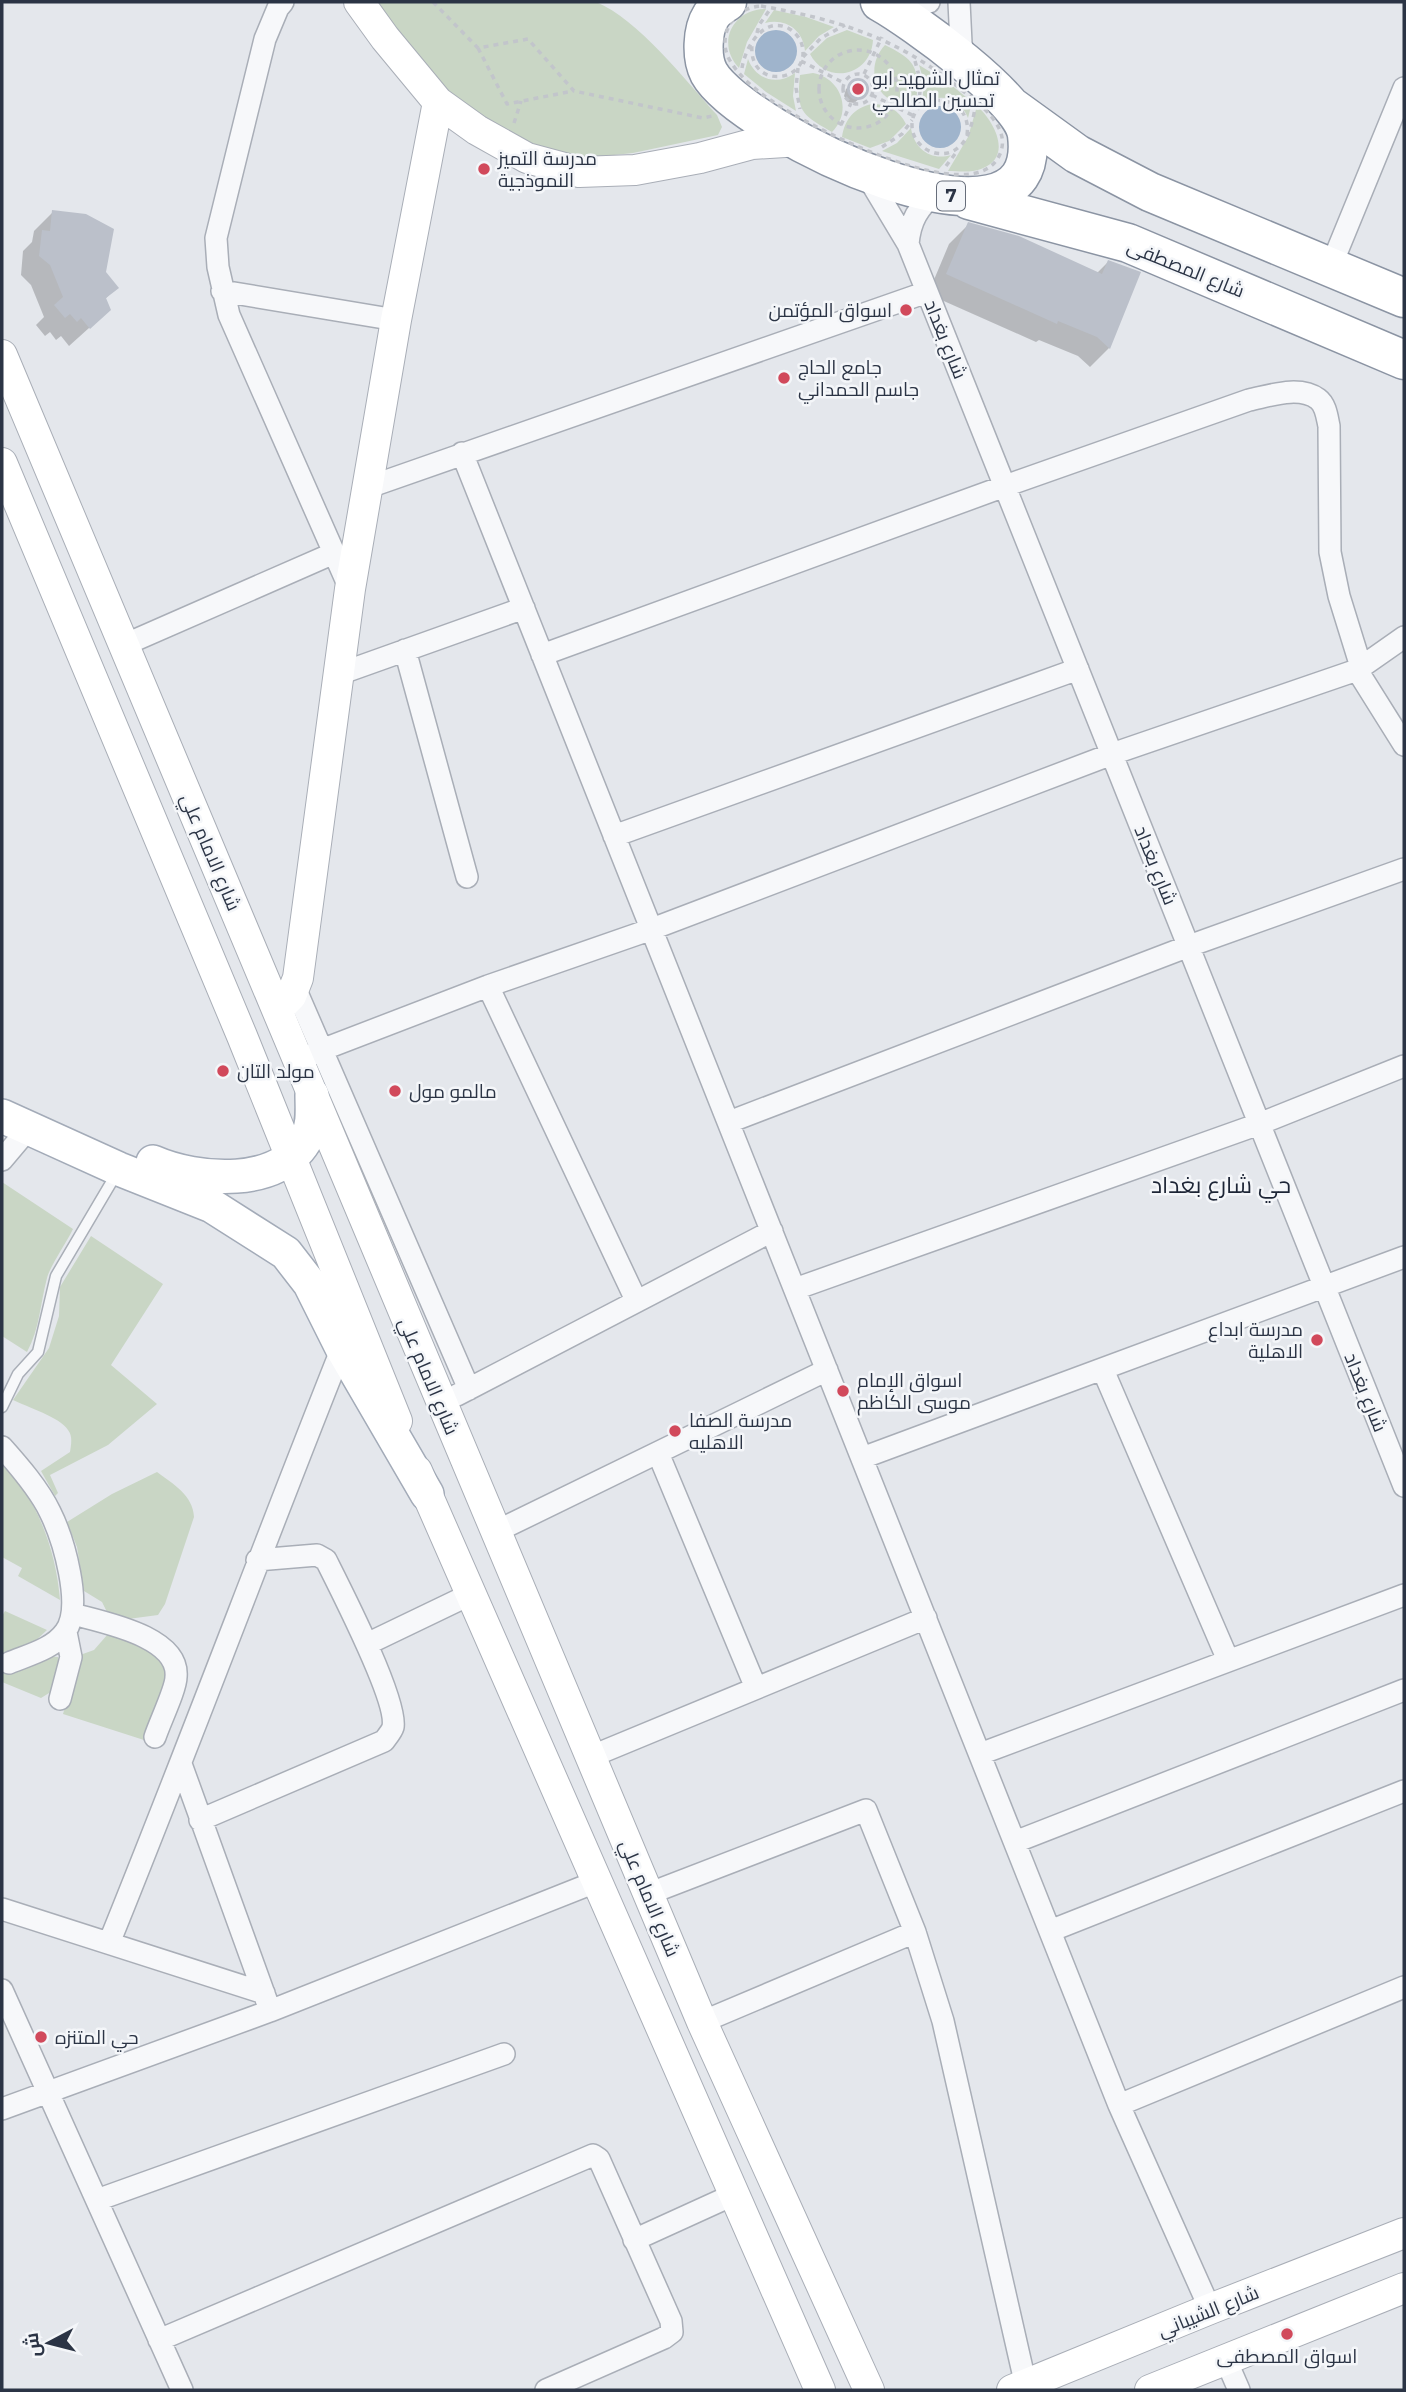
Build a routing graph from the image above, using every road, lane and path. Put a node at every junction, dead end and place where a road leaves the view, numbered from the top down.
1 (283, 2) edge
2 (359, 2) edge
3 (433, 2) edge
4 (727, 2) edge
5 (960, 2) edge
6 (901, 4) edge
7 (771, 8) junction
8 (756, 36) junction
9 (752, 45) junction
10 (478, 47) junction
11 (874, 53) junction
12 (913, 57) dead end
13 (801, 62) junction
14 (965, 64) junction
15 (822, 72) junction
16 (863, 75) junction
17 (844, 83) junction
18 (1404, 88) edge
19 (574, 90) junction
20 (872, 95) junction
21 (438, 102) junction
22 (521, 102) junction
23 (851, 103) junction
24 (893, 106) junction
25 (1012, 107) junction
26 (917, 110) junction
27 (718, 115) dead end
28 (914, 118) junction
29 (841, 124) junction
30 (802, 131) junction
31 (511, 134) dead end
32 (967, 135) junction
33 (961, 145) junction
34 (867, 161) junction
35 (948, 195) junction
36 (908, 244) junction
37 (1331, 266) junction
38 (222, 291) junction
39 (927, 292) junction
40 (1404, 298) edge
41 (396, 320) junction
42 (2, 355) edge
43 (1404, 360) edge
44 (462, 453) junction
45 (2, 463) edge
46 (1005, 486) junction
47 (366, 488) junction
48 (334, 553) junction
49 (350, 589) junction
50 (524, 608) junction
51 (1404, 637) edge
52 (124, 645) junction
53 (405, 650) junction
54 (542, 655) junction
55 (1078, 669) junction
56 (1359, 669) junction
57 (339, 674) junction
58 (1404, 746) edge
59 (1112, 754) junction
60 (614, 836) junction
61 (1404, 869) edge
62 (467, 877) dead end
63 (652, 929) junction
64 (1189, 946) junction
65 (488, 986) junction
66 (286, 998) junction
67 (310, 1055) junction
68 (1404, 1066) edge
69 (312, 1095) junction
70 (16, 1122) edge
71 (729, 1122) junction
72 (1259, 1124) junction
73 (290, 1157) junction
74 (2, 1160) edge
75 (119, 1169) junction
76 (772, 1231) junction
77 (378, 1254) junction
78 (1404, 1257) edge
79 (335, 1268) junction
80 (1325, 1288) junction
81 (795, 1289) junction
82 (636, 1300) junction
83 (342, 1348) junction
84 (827, 1370) junction
85 (1103, 1370) junction
86 (469, 1389) junction
87 (441, 1403) junction
88 (2, 1407) edge
89 (2, 1447) edge
90 (658, 1452) junction
91 (862, 1458) junction
92 (1404, 1486) edge
93 (427, 1494) junction
94 (495, 1532) junction
95 (257, 1560) junction
96 (471, 1594) junction
97 (1404, 1595) edge
98 (926, 1618) junction
99 (69, 1623) junction
100 (367, 1644) junction
101 (1228, 1660) junction
102 (9, 1663) dead end
103 (756, 1688) junction
104 (1404, 1690) edge
105 (60, 1699) dead end
106 (155, 1737) dead end
107 (980, 1754) junction
108 (590, 1757) junction
109 (181, 1764) junction
110 (1404, 1791) edge
111 (200, 1820) junction
112 (1015, 1842) junction
113 (598, 1881) junction
114 (648, 1894) junction
115 (2, 1909) edge
116 (1050, 1931) junction
117 (915, 1932) junction
118 (109, 1943) junction
119 (1404, 1987) edge
120 (2, 1990) edge
121 (267, 2002) junction
122 (702, 2022) junction
123 (504, 2054) dead end
124 (48, 2094) junction
125 (1119, 2105) junction
126 (2, 2109) edge
127 (735, 2194) junction
128 (97, 2200) junction
129 (1404, 2233) edge
130 (634, 2240) junction
131 (1404, 2288) edge
132 (1210, 2309) junction
133 (159, 2340) junction
134 (1226, 2360) junction
135 (1019, 2388) edge
136 (182, 2390) edge
137 (546, 2390) edge
138 (820, 2390) edge
139 (869, 2390) edge
140 (1150, 2390) edge
141 (1239, 2390) edge

1 - 38 street
2 - 21 main road
3 - 10 path
4 - 30 highway, 7
5 - 14 street
6 - 14 highway, 7
7 - 8 path
7 - 9 path
7 - 13 path
8 - 9 path
8 - 13 path
9 - 13 path
10 - 19 path
10 - 22 path
11 - 15 path
11 - 16 path
11 - 24 path
12 - 26 path
13 - 15 path
13 - 30 path
14 - 25 highway, 7
15 - 17 path
15 - 29 path
16 - 17 path
16 - 20 path
17 - 23 path
18 - 37 street
19 - 22 path
19 - 27 path
20 - 23 path
20 - 24 path
21 - 30 main road
21 - 41 main road
22 - 31 path
23 - 29 path
24 - 28 path
24 - 29 path
25 - 35 highway, 7
25 - 37 highway, 7
26 - 28 path
26 - 32 path
28 - 33 path
28 - 34 path
30 - 34 highway, 7
32 - 33 path
32 - 33 path
34 - 35 highway, 7
34 - 36 street, شارع بغداد
35 - 36 street
35 - 43 highway, شارع المصطفى / 7
36 - 39 street, شارع بغداد
37 - 40 highway, 7
38 - 41 street
38 - 48 street
39 - 44 street
39 - 46 street, شارع بغداد
41 - 47 main road
42 - 52 main road, شارع الامام علي
44 - 47 street
44 - 50 street
45 - 73 main road, شارع الامام علي
46 - 54 street
46 - 55 street, شارع بغداد
46 - 56 street
47 - 49 main road
48 - 49 street
48 - 52 street
49 - 57 main road
50 - 53 street
50 - 54 street
51 - 56 street
52 - 66 main road, شارع الامام علي
53 - 57 street
53 - 62 street
54 - 60 street
55 - 59 street, شارع بغداد
55 - 60 street
56 - 58 street
56 - 59 street
57 - 66 main road
59 - 63 street
59 - 64 street, شارع بغداد
60 - 63 street
61 - 64 street
63 - 65 street
63 - 71 street
64 - 71 street
64 - 72 street, شارع بغداد
65 - 67 street
65 - 82 street
66 - 67 main road, شارع الامام علي
67 - 69 main road, شارع الامام علي
67 - 86 street
68 - 72 street
69 - 73 main road
69 - 77 main road, شارع الامام علي
70 - 73 main road
70 - 74 street
70 - 75 main road, شارع الامام علي
71 - 76 street
72 - 80 street, شارع بغداد
72 - 81 street
73 - 79 main road, شارع الامام علي
75 - 83 main road, شارع الامام علي
75 - 88 lane
76 - 81 street
76 - 82 street
77 - 79 main road
77 - 87 main road, شارع الامام علي
78 - 80 street
79 - 93 main road, شارع الامام علي
80 - 85 street
80 - 92 street, شارع بغداد
81 - 84 street
82 - 86 street
83 - 93 main road, شارع الامام علي
83 - 95 street
84 - 90 street
84 - 91 street
85 - 91 street
85 - 101 street
86 - 87 street
87 - 94 main road, شارع الامام علي
89 - 99 street
90 - 94 street
90 - 103 street
91 - 98 street
93 - 96 main road, شارع الامام علي
94 - 108 main road, شارع الامام علي
95 - 100 street
95 - 109 street
96 - 100 street
96 - 113 main road, شارع الامام علي
97 - 101 street
98 - 103 street
98 - 107 street
99 - 102 street
99 - 105 street
99 - 106 street
100 - 111 street
101 - 107 street
103 - 108 street
104 - 112 street
107 - 112 street
108 - 114 main road, شارع الامام علي
109 - 111 street
109 - 118 street
110 - 116 street
111 - 121 street
112 - 116 street
113 - 121 street
113 - 127 main road, شارع الامام علي
114 - 117 street
114 - 122 main road, شارع الامام علي
115 - 118 street
116 - 125 street
117 - 122 street
117 - 135 street
118 - 121 street
119 - 125 street
120 - 124 street
121 - 124 street
122 - 139 main road, شارع الامام علي
123 - 128 street
124 - 126 street
124 - 128 street
125 - 132 street
127 - 130 street
127 - 138 main road, شارع الامام علي
128 - 133 street
129 - 132 main road, شارع الشيباني
130 - 133 street
130 - 137 street
131 - 134 main road
132 - 135 main road, شارع الشيباني
133 - 136 street
134 - 140 main road
134 - 141 street

